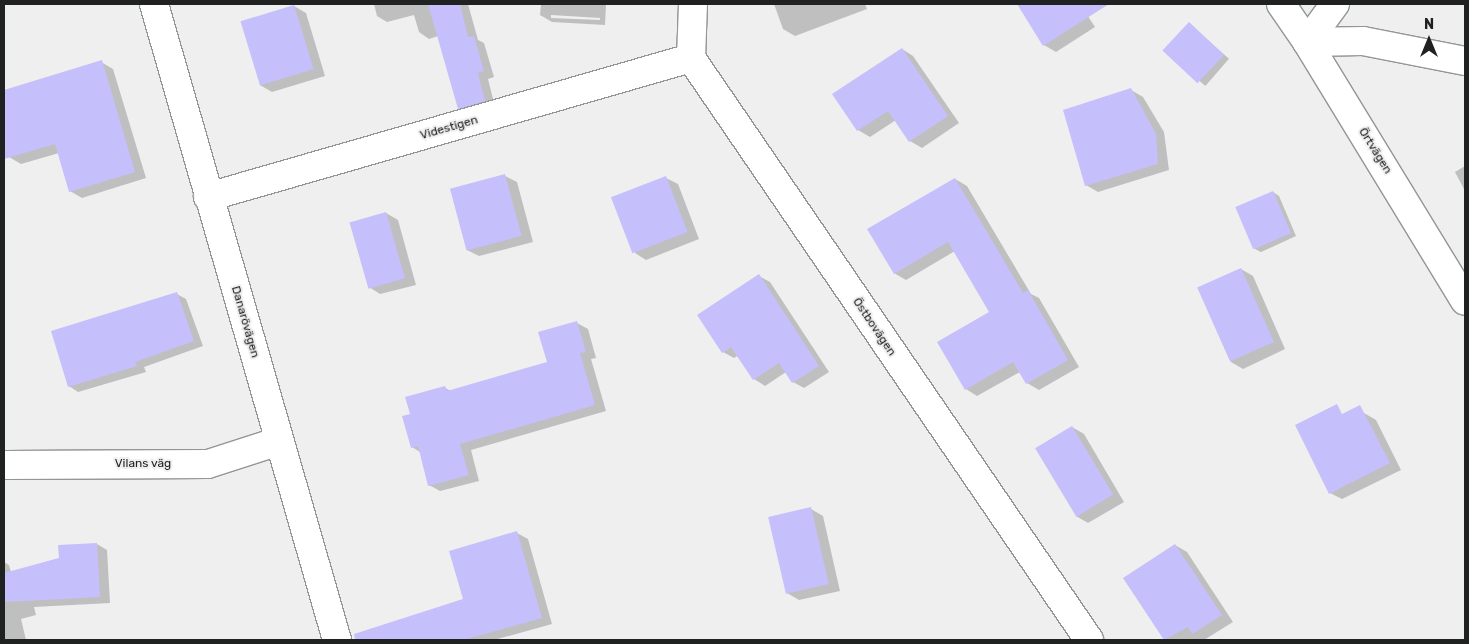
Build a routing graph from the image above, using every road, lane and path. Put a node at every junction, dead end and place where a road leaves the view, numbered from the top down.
1 (154, 4) edge
2 (693, 4) edge
3 (1281, 4) edge
4 (1335, 4) edge
5 (1307, 42) junction
6 (691, 58) junction
7 (1465, 61) edge
8 (208, 197) junction
9 (1465, 301) edge
10 (280, 440) junction
11 (4, 465) edge
12 (337, 640) edge
13 (1089, 640) edge

1 - 8 street, Danarövägen
2 - 6 street
3 - 5 street, Örtvägen
4 - 5 street
5 - 7 street
5 - 9 street, Örtvägen
6 - 8 street, Videstigen
6 - 13 street, Östbovägen
8 - 10 street, Danarövägen
10 - 11 street, Vilans väg
10 - 12 street, Danarövägen

